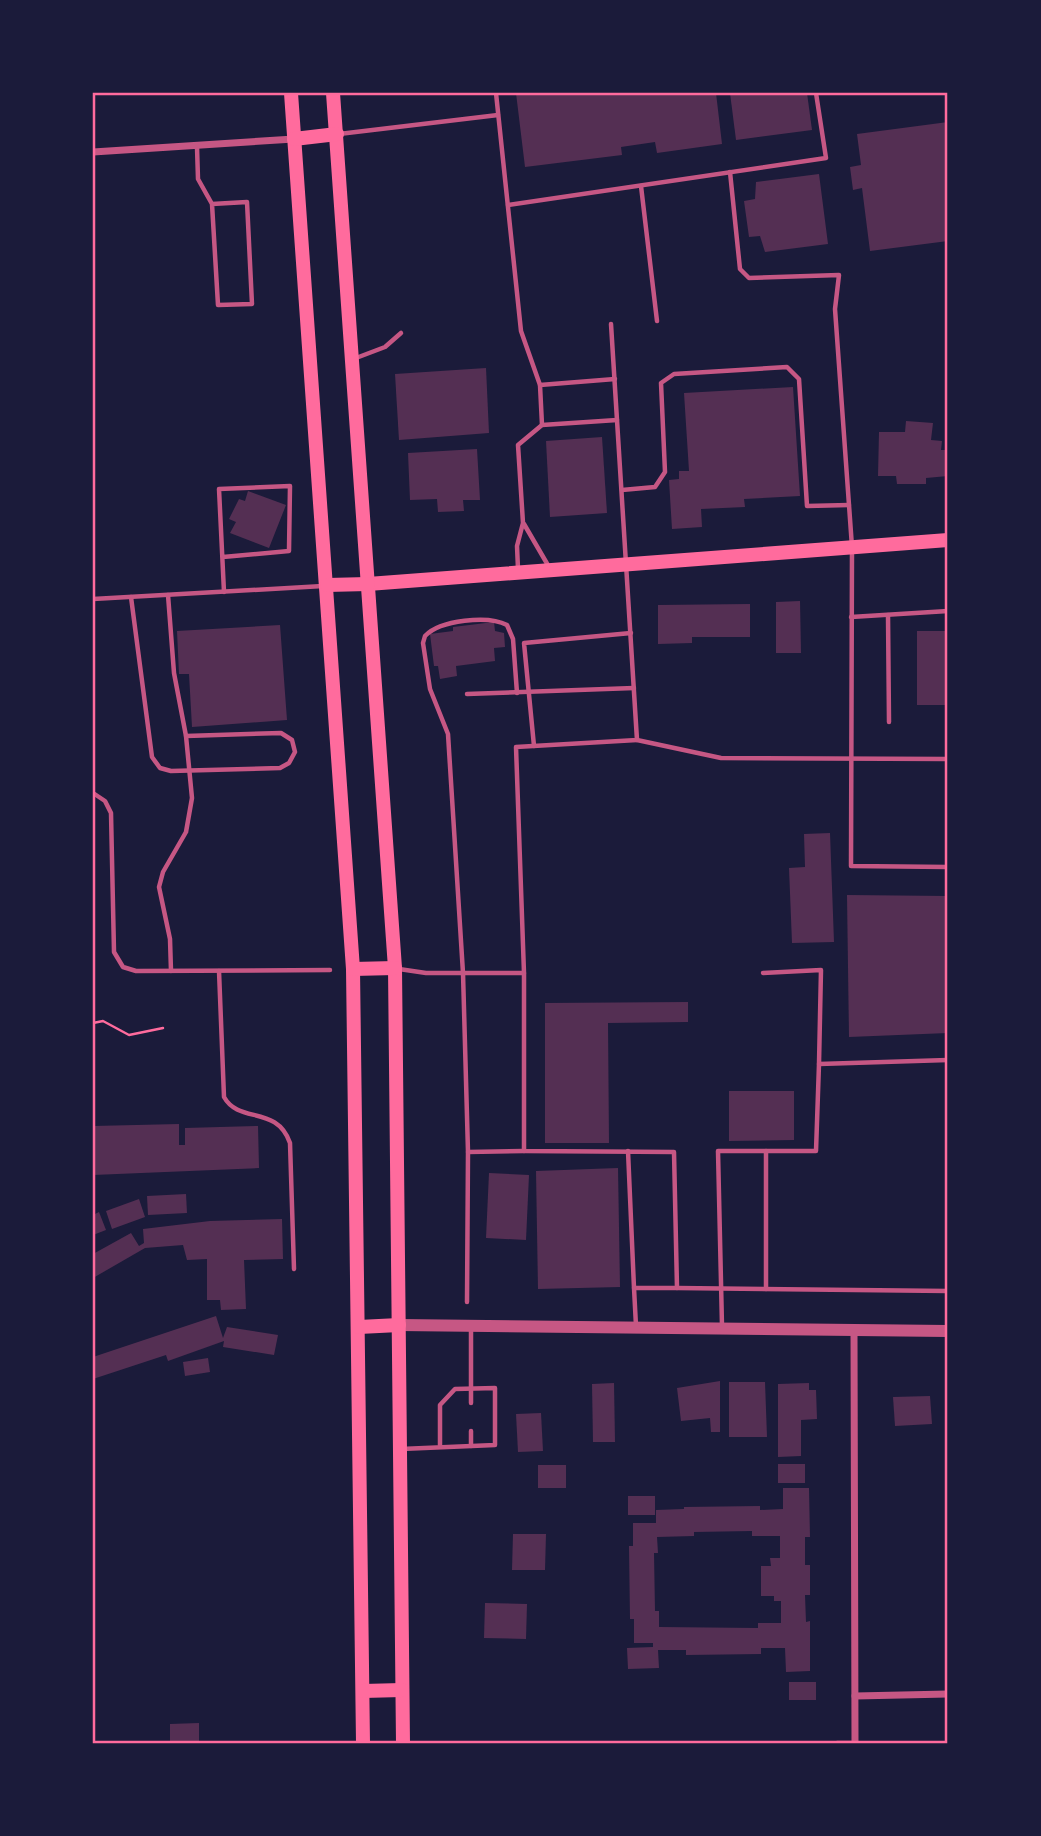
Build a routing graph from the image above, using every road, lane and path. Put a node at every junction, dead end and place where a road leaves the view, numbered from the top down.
1 (291, 93) edge
2 (333, 93) edge
3 (496, 93) edge
4 (816, 93) edge
5 (498, 115) junction
6 (337, 134) junction
7 (294, 139) junction
8 (197, 147) junction
9 (93, 152) edge
10 (730, 172) junction
11 (642, 186) junction
12 (212, 204) junction
13 (508, 205) junction
14 (657, 321) dead end
15 (611, 324) dead end
16 (401, 333) dead end
17 (352, 359) junction
18 (615, 379) junction
19 (540, 385) junction
20 (617, 419) junction
21 (541, 425) junction
22 (622, 490) junction
23 (849, 505) junction
24 (523, 523) junction
25 (948, 540) edge
26 (852, 547) junction
27 (223, 557) junction
28 (628, 565) junction
29 (551, 570) junction
30 (518, 573) junction
31 (368, 584) junction
32 (327, 585) junction
33 (225, 592) junction
34 (168, 595) junction
35 (131, 597) junction
36 (93, 599) edge
37 (948, 611) edge
38 (888, 615) junction
39 (851, 617) junction
40 (631, 633) junction
41 (634, 688) junction
42 (517, 692) junction
43 (529, 692) junction
44 (467, 694) dead end
45 (889, 722) dead end
46 (186, 736) junction
47 (637, 740) junction
48 (534, 746) junction
49 (948, 759) edge
50 (850, 760) junction
51 (189, 770) junction
52 (93, 793) edge
53 (948, 867) edge
54 (93, 938) edge
55 (93, 964) edge
56 (395, 968) junction
57 (353, 969) junction
58 (330, 970) dead end
59 (169, 971) junction
60 (219, 971) junction
61 (524, 972) junction
62 (463, 973) junction
63 (763, 973) dead end
64 (93, 1023) edge
65 (163, 1028) dead end
66 (948, 1060) edge
67 (819, 1064) junction
68 (524, 1151) junction
69 (628, 1151) junction
70 (766, 1151) junction
71 (468, 1152) junction
72 (294, 1269) dead end
73 (634, 1288) junction
74 (677, 1288) junction
75 (721, 1288) junction
76 (766, 1289) junction
77 (948, 1291) edge
78 (467, 1302) dead end
79 (471, 1324) junction
80 (399, 1325) junction
81 (359, 1326) junction
82 (636, 1326) junction
83 (723, 1328) junction
84 (854, 1330) junction
85 (948, 1331) edge
86 (471, 1388) junction
87 (471, 1403) dead end
88 (471, 1431) dead end
89 (440, 1446) junction
90 (471, 1446) junction
91 (400, 1450) junction
92 (363, 1690) junction
93 (402, 1690) junction
94 (948, 1694) edge
95 (855, 1696) junction
96 (363, 1743) edge
97 (403, 1743) edge
98 (837, 1743) edge
99 (855, 1743) edge

1 - 7 main road
2 - 6 main road
3 - 5 lane
4 - 10 lane
5 - 6 lane
5 - 13 lane
6 - 7 main road
6 - 17 main road
7 - 8 street
7 - 32 main road
8 - 9 street
8 - 12 lane
10 - 11 lane
10 - 23 lane
11 - 13 lane
11 - 14 lane
12 - 12 lane
13 - 19 lane
15 - 18 lane
16 - 17 lane
17 - 31 main road
18 - 19 lane
18 - 20 lane
19 - 21 lane
20 - 21 lane
20 - 22 lane
21 - 24 lane
22 - 23 lane
22 - 28 lane
23 - 26 lane
24 - 29 lane
24 - 30 lane
25 - 26 main road
26 - 28 main road
26 - 39 lane
27 - 27 lane
27 - 33 lane
28 - 29 main road
28 - 40 lane
29 - 30 main road
30 - 31 main road
31 - 32 main road
31 - 56 main road
32 - 33 lane
32 - 57 main road
33 - 34 lane
34 - 35 lane
34 - 46 lane
35 - 36 lane
35 - 51 lane
37 - 38 lane
38 - 39 lane
38 - 45 lane
39 - 50 lane
40 - 41 lane
40 - 43 lane
41 - 43 lane
41 - 47 lane
42 - 43 lane
42 - 44 lane
42 - 62 lane
43 - 48 lane
46 - 51 lane
46 - 51 lane
47 - 48 lane
47 - 50 lane
48 - 61 lane
49 - 50 lane
50 - 53 lane
51 - 59 lane
52 - 59 lane
54 - 55 path
56 - 57 main road
56 - 62 lane
56 - 80 main road
57 - 81 main road
58 - 60 lane
59 - 60 lane
60 - 72 lane
61 - 62 lane
61 - 68 lane
62 - 71 lane
63 - 67 lane
64 - 65 path
66 - 67 lane
67 - 70 lane
68 - 69 lane
68 - 71 lane
69 - 73 lane
69 - 74 lane
70 - 75 lane
70 - 76 lane
71 - 78 lane
73 - 74 lane
73 - 82 lane
74 - 75 lane
75 - 76 lane
75 - 83 lane
76 - 77 lane
79 - 80 street
79 - 82 street
79 - 86 lane
80 - 81 main road
80 - 91 main road
81 - 92 main road
82 - 83 street
83 - 84 street
84 - 85 street
84 - 95 street
86 - 87 lane
86 - 89 lane
86 - 90 lane
88 - 90 lane
89 - 90 lane
89 - 91 lane
91 - 93 main road
92 - 93 main road
92 - 96 main road
93 - 97 main road
94 - 95 street
95 - 99 street
98 - 99 lane

